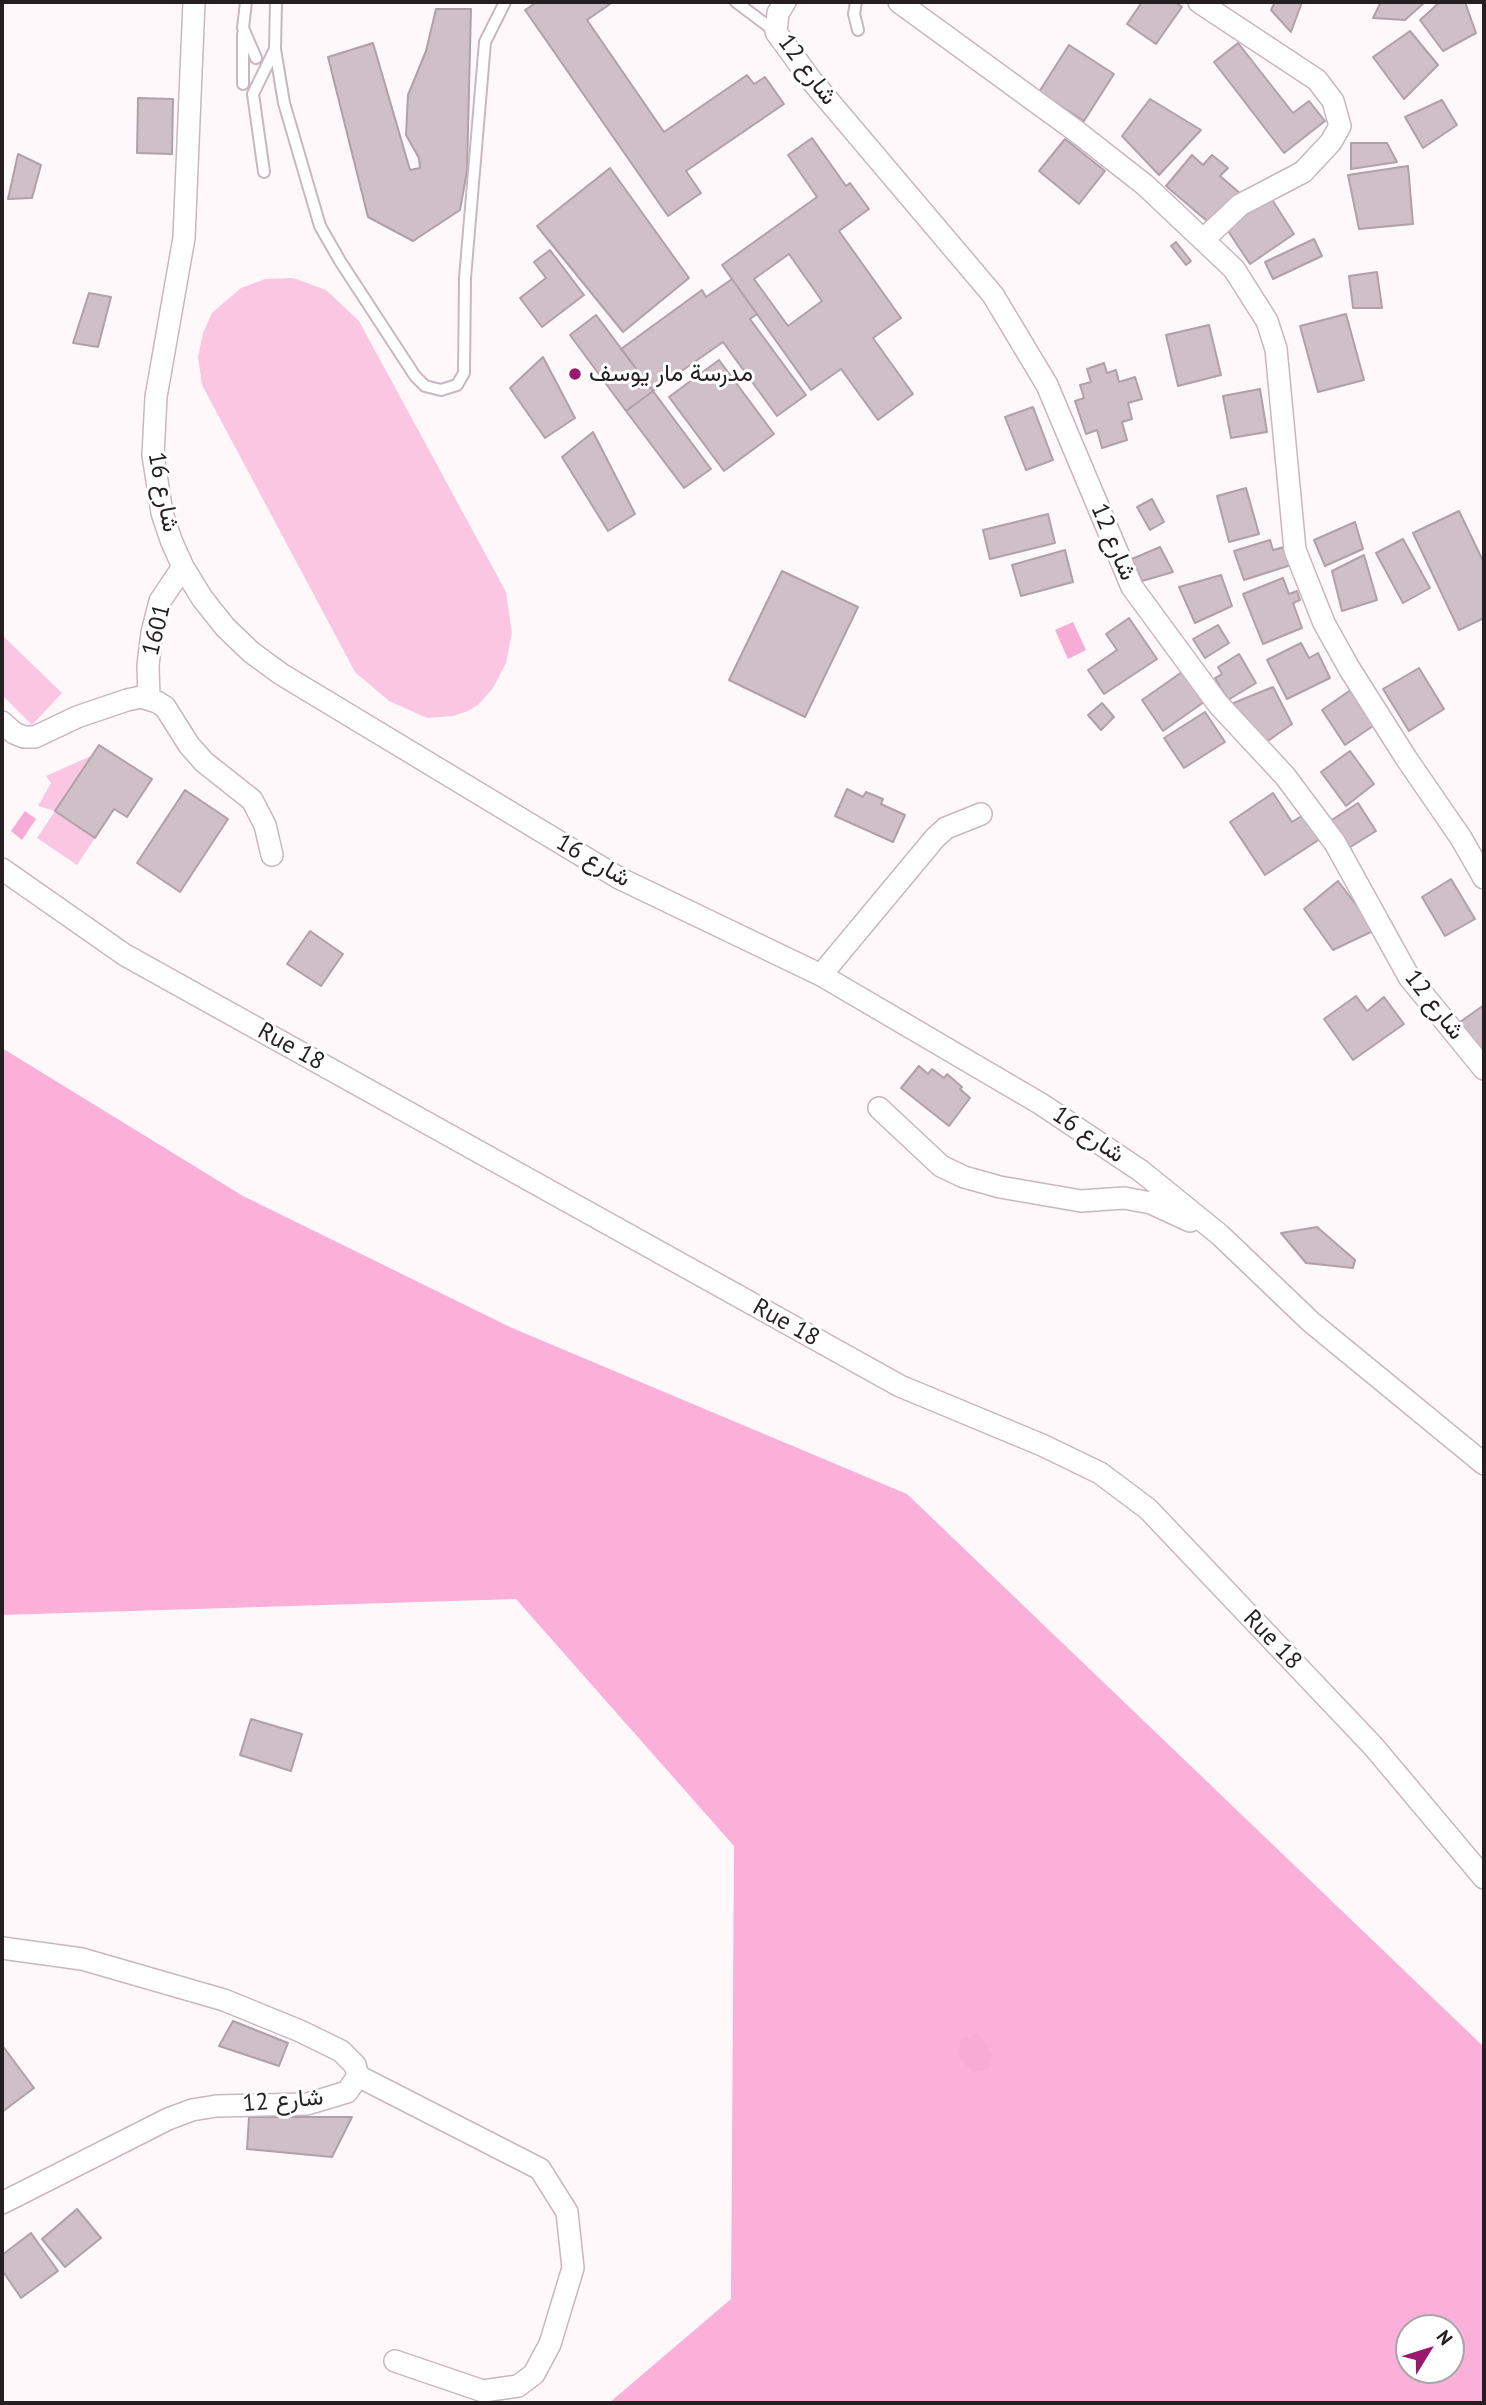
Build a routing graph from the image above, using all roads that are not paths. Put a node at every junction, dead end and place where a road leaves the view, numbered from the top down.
1 (194, 2) edge
2 (246, 2) edge
3 (276, 2) edge
4 (505, 2) edge
5 (736, 2) edge
6 (785, 2) edge
7 (856, 2) edge
8 (899, 2) edge
9 (1199, 2) edge
10 (243, 28) junction
11 (858, 30) dead end
12 (776, 32) junction
13 (275, 49) junction
14 (256, 58) dead end
15 (243, 84) dead end
16 (264, 172) dead end
17 (1203, 240) junction
18 (183, 567) junction
19 (149, 698) junction
20 (2, 722) edge
21 (981, 814) dead end
22 (272, 855) dead end
23 (2, 869) edge
24 (1484, 878) edge
25 (821, 975) junction
26 (1484, 1069) edge
27 (879, 1108) dead end
28 (1220, 1235) junction
29 (1484, 1464) edge
30 (1484, 1878) edge
31 (2, 1948) edge
32 (358, 2076) junction
33 (5, 2194) edge
34 (395, 2361) dead end

1 - 18 street, شارع 16
2 - 10 lane
3 - 13 lane
4 - 13 lane
5 - 12 lane
6 - 12 street, شارع 12
7 - 11 lane
8 - 17 street
9 - 17 street
10 - 14 lane
10 - 15 lane
12 - 26 street, شارع 12
13 - 16 lane
17 - 24 street
18 - 19 street, 1601
18 - 25 street, شارع 16
19 - 20 street
19 - 22 street
21 - 25 street
23 - 30 street, Rue 18
25 - 28 street, شارع 16
27 - 28 street
28 - 29 street, شارع 16
31 - 32 street
32 - 33 street, شارع 12
32 - 34 street

